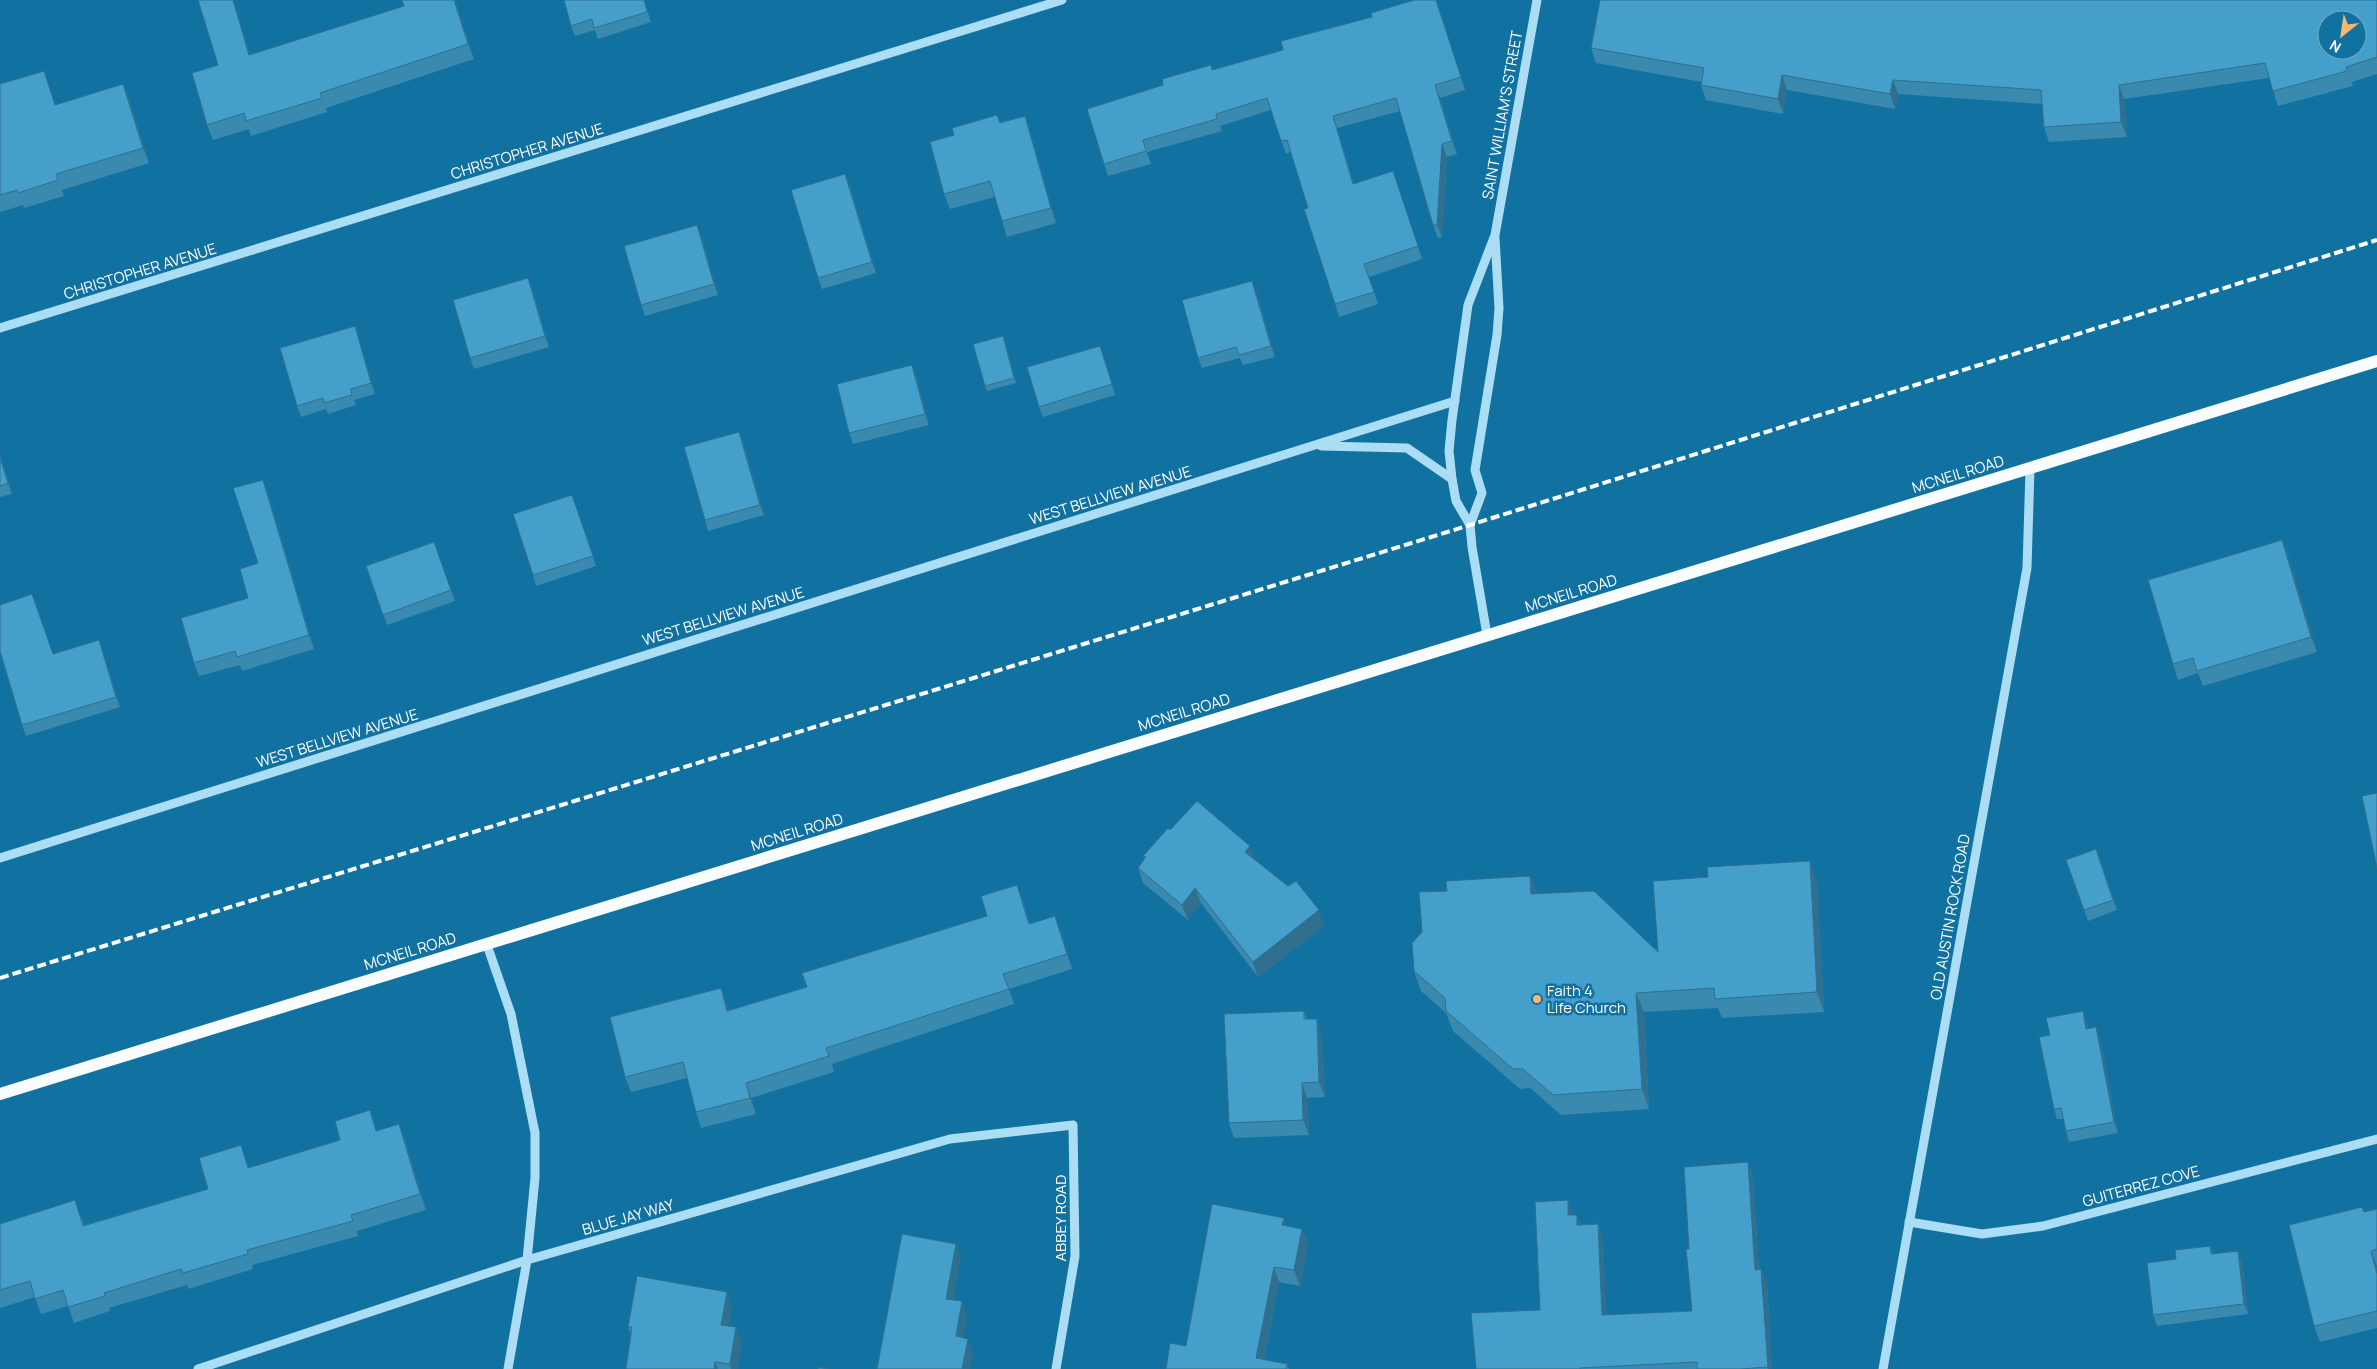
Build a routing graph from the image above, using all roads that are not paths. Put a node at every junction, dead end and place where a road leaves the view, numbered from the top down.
1 (1062, 0) edge
2 (1536, 0) edge
3 (1495, 236) junction
4 (0, 328) edge
5 (2377, 361) edge
6 (1455, 401) junction
7 (1313, 445) junction
8 (2030, 469) junction
9 (1452, 479) junction
10 (1470, 525) junction
11 (1487, 635) junction
12 (0, 858) edge
13 (487, 944) junction
14 (0, 1094) edge
15 (1073, 1125) joint
16 (2377, 1139) edge
17 (1909, 1222) junction
18 (527, 1260) junction
19 (198, 1369) edge
20 (508, 1369) edge
21 (1056, 1369) edge
22 (1883, 1369) edge

1 - 4 street, CHRISTOPHER AVENUE
2 - 3 street, SAINT WILLIAM'S STREET
3 - 6 street, SAINT WILLIAM'S STREET
3 - 10 street, SAINT WILLIAM'S STREET
5 - 8 main road, MCNEIL ROAD
6 - 7 street, WEST BELLVIEW AVENUE
6 - 9 street, SAINT WILLIAM'S STREET
7 - 9 street
7 - 12 street, WEST BELLVIEW AVENUE
8 - 11 main road, MCNEIL ROAD
8 - 17 street, OLD AUSTIN ROCK ROAD
9 - 10 street, SAINT WILLIAM'S STREET
10 - 11 street, SAINT WILLIAM'S STREET
11 - 13 main road, MCNEIL ROAD
13 - 14 main road, MCNEIL ROAD
13 - 18 street
15 - 18 street, BLUE JAY WAY
15 - 21 street, ABBEY ROAD
16 - 17 street, GUITERREZ COVE
17 - 22 street, OLD AUSTIN ROCK ROAD
18 - 19 street, BLUE JAY WAY
18 - 20 street

